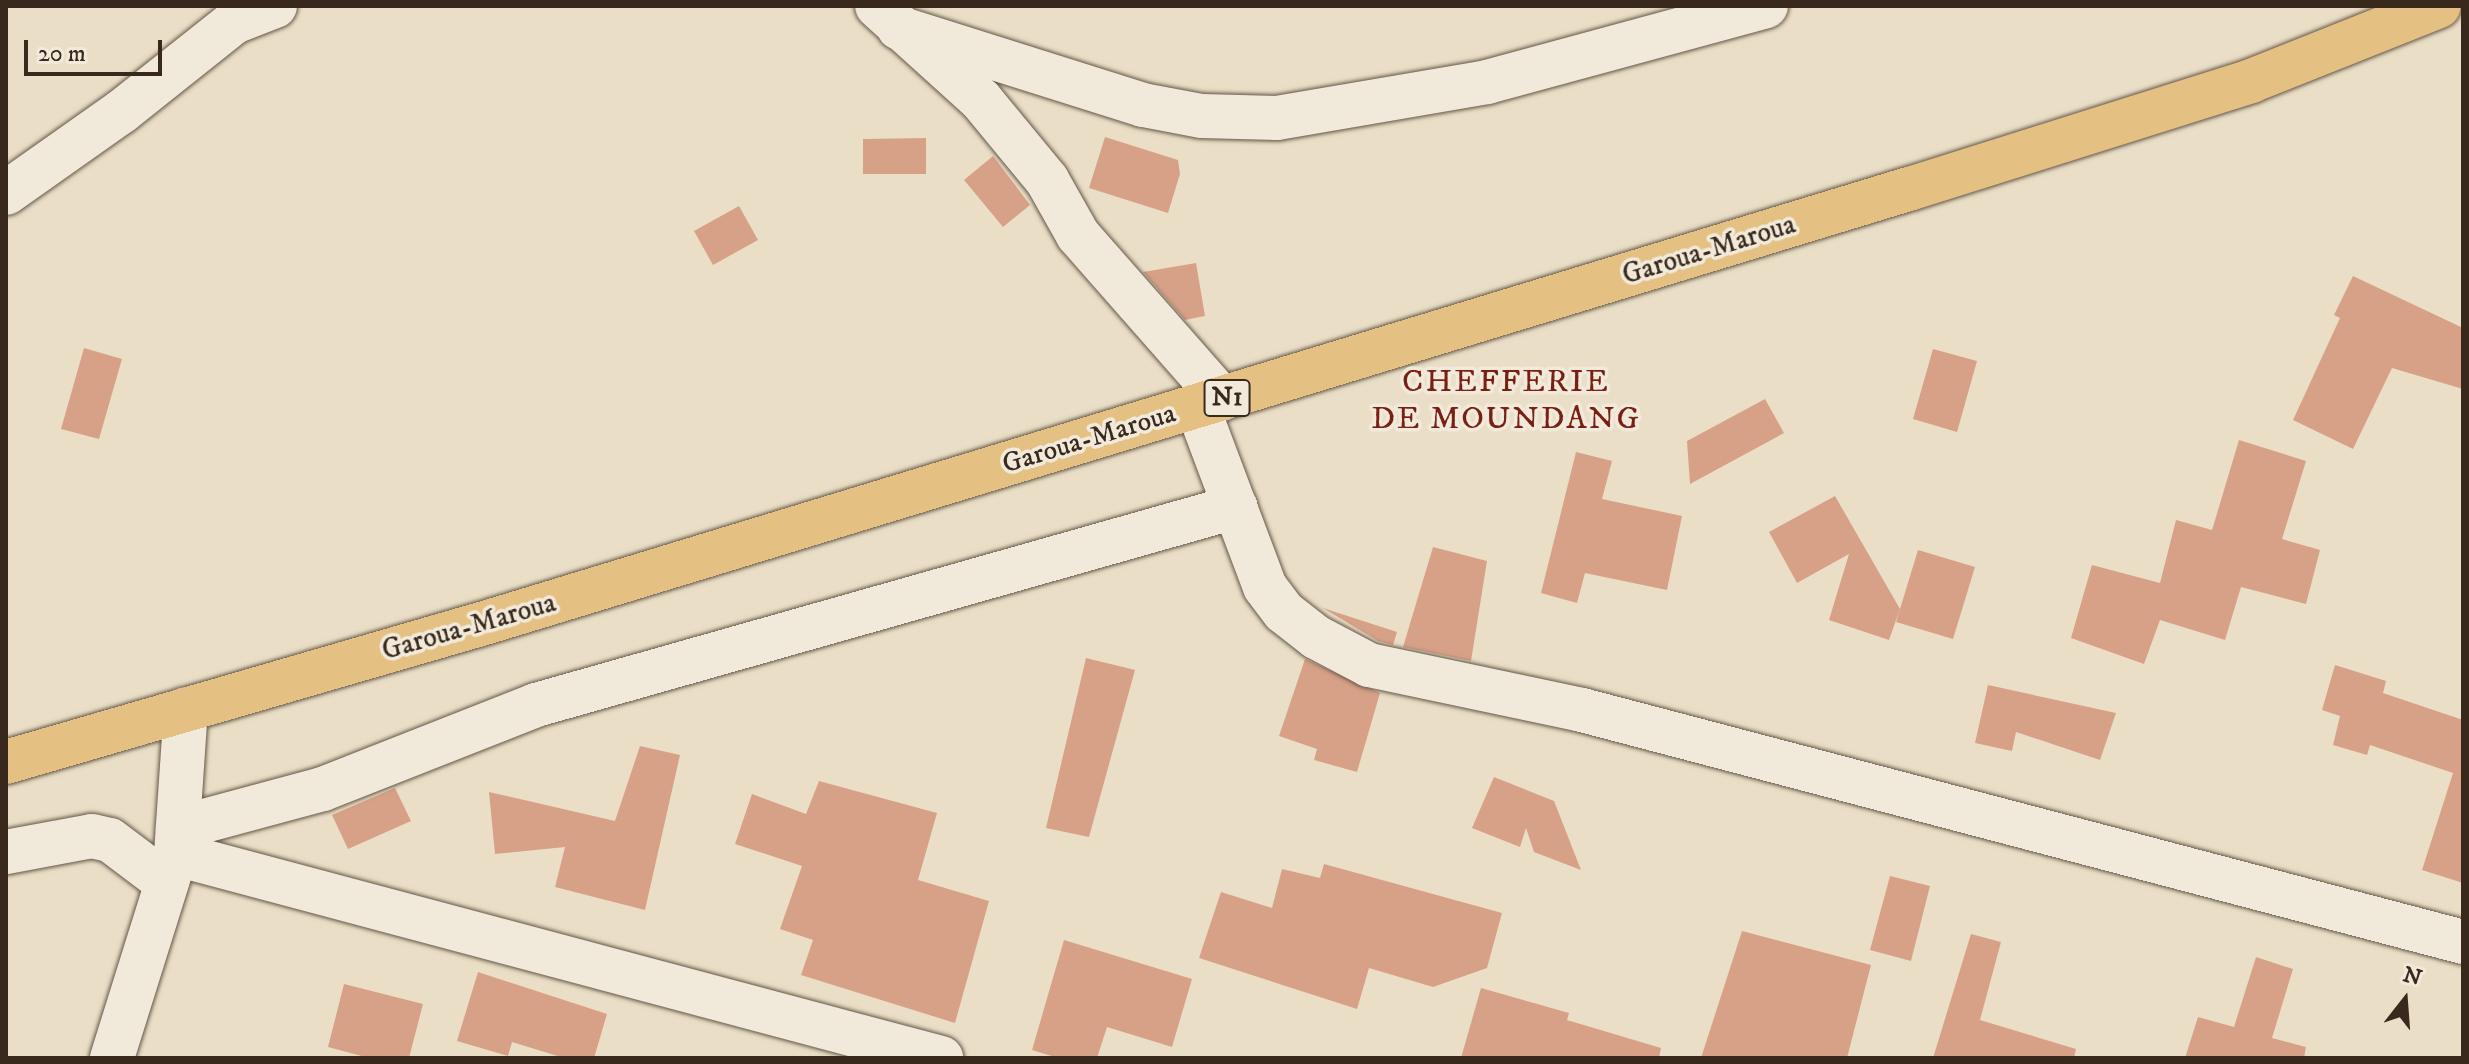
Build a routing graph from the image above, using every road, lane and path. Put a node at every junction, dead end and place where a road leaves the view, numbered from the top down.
1 (275, 6) edge
2 (1766, 6) edge
3 (2439, 6) edge
4 (888, 17) edge
5 (6, 193) edge
6 (1209, 403) junction
7 (1235, 507) junction
8 (186, 709) junction
9 (6, 762) edge
10 (6, 852) edge
11 (174, 855) junction
12 (2463, 942) edge
13 (112, 1058) edge
14 (941, 1058) edge

1 - 5 street
2 - 4 street
3 - 6 highway, Garoua-Maroua / N1
4 - 6 street
6 - 7 street
6 - 8 highway, Garoua-Maroua / N1
7 - 11 street
7 - 12 street
8 - 9 highway, Garoua-Maroua / N1
8 - 11 street
10 - 11 street
11 - 13 street
11 - 14 street

